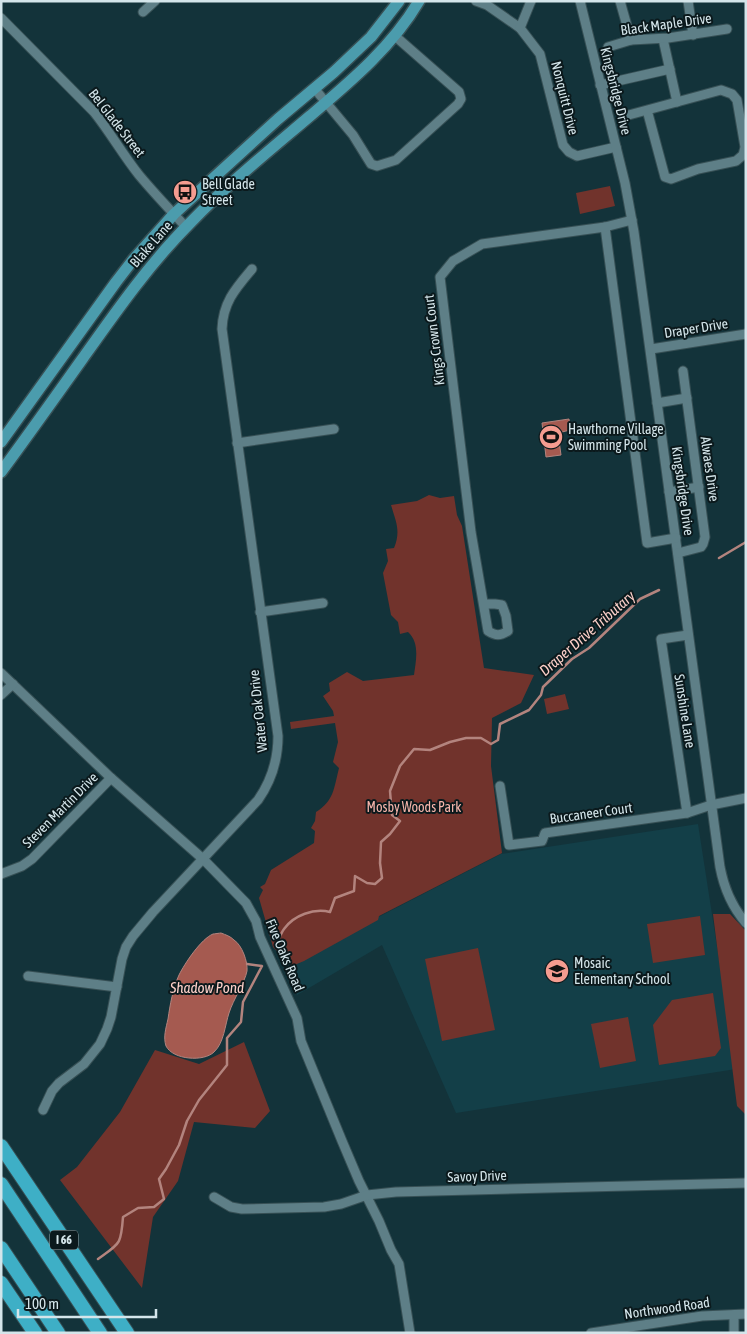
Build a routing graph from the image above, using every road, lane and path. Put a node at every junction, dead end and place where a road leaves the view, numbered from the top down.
1 (155, 1) edge
2 (399, 1) edge
3 (419, 1) edge
4 (476, 1) edge
5 (531, 1) edge
6 (580, 1) edge
7 (620, 1) edge
8 (688, 1) edge
9 (143, 12) dead end
10 (1, 18) edge
11 (520, 28) junction
12 (727, 29) dead end
13 (693, 35) junction
14 (395, 36) junction
15 (663, 39) junction
16 (631, 40) junction
17 (608, 47) dead end
18 (670, 69) junction
19 (600, 85) junction
20 (314, 88) junction
21 (326, 102) junction
22 (678, 102) junction
23 (647, 110) junction
24 (625, 116) dead end
25 (616, 147) junction
26 (174, 214) junction
27 (632, 220) junction
28 (186, 226) junction
29 (605, 227) junction
30 (252, 269) dead end
31 (746, 334) edge
32 (651, 349) junction
33 (683, 371) dead end
34 (686, 398) junction
35 (657, 403) junction
36 (334, 429) dead end
37 (1, 442) edge
38 (237, 443) junction
39 (1, 472) edge
40 (699, 487) junction
41 (669, 492) junction
42 (676, 538) junction
43 (678, 553) junction
44 (323, 603) dead end
45 (484, 604) dead end
46 (260, 612) junction
47 (688, 635) junction
48 (1, 673) edge
49 (13, 684) junction
50 (1, 696) edge
51 (111, 778) junction
52 (500, 786) dead end
53 (746, 798) edge
54 (711, 805) junction
55 (687, 813) junction
56 (203, 859) junction
57 (1, 874) edge
58 (746, 924) edge
59 (28, 976) dead end
60 (117, 987) junction
61 (42, 1110) dead end
62 (1, 1146) edge
63 (746, 1183) edge
64 (1, 1184) edge
65 (366, 1195) junction
66 (214, 1197) dead end
67 (1, 1248) edge
68 (1, 1283) edge
69 (734, 1314) junction
70 (746, 1314) edge
71 (35, 1333) edge
72 (58, 1333) edge
73 (100, 1333) edge
74 (127, 1333) edge
75 (410, 1333) edge
76 (591, 1333) edge
77 (734, 1333) edge

1 - 9 street
2 - 20 main road, Blake Lane
3 - 14 main road, Blake Lane
4 - 11 street, Nonquitt Drive
5 - 11 street
6 - 19 street, Kingsbridge Drive
7 - 16 street
8 - 13 street
10 - 26 street, Bel Glade Street
11 - 25 street, Nonquitt Drive
12 - 13 street, Black Maple Drive
13 - 15 street, Black Maple Drive
14 - 21 main road, Blake Lane
14 - 21 street
15 - 16 street, Black Maple Drive
15 - 18 street
16 - 17 street, Black Maple Drive
18 - 19 street
18 - 22 street
19 - 25 street, Kingsbridge Drive
20 - 21 street
20 - 26 main road, Blake Lane
21 - 28 main road, Blake Lane
22 - 23 street
22 - 23 street
23 - 24 street
25 - 27 street, Kingsbridge Drive
26 - 28 street, Bel Glade Street
26 - 37 main road, Blake Lane
27 - 29 street, Kings Crown Court
27 - 32 street, Kingsbridge Drive
28 - 39 main road, Blake Lane
29 - 42 street
29 - 45 street, Kings Crown Court
30 - 38 street, Water Oak Drive
31 - 32 street, Draper Drive
32 - 35 street, Kingsbridge Drive
33 - 34 street, Alwaes Drive
34 - 35 street
34 - 40 street, Alwaes Drive
35 - 41 street, Kingsbridge Drive
36 - 38 street
38 - 46 street, Water Oak Drive
40 - 41 street
40 - 43 street, Alwaes Drive
41 - 42 street, Kingsbridge Drive
42 - 43 street, Kingsbridge Drive
43 - 47 street, Kingsbridge Drive
44 - 46 street
46 - 56 street, Water Oak Drive
47 - 54 street, Kingsbridge Drive
47 - 55 street, Sunshine Lane
48 - 49 street, Five Oaks Road
49 - 50 street
49 - 51 street, Five Oaks Road
51 - 56 street, Five Oaks Road
51 - 57 street, Steven Martin Drive
52 - 55 street, Buccaneer Court
53 - 54 street, Buccaneer Court
54 - 55 street, Buccaneer Court
54 - 58 street, Kingsbridge Drive
56 - 60 street, Water Oak Drive
56 - 65 street, Five Oaks Road
59 - 60 street
60 - 61 street, Water Oak Drive
62 - 74 highway, I 66
63 - 65 street, Savoy Drive
64 - 73 highway
65 - 66 street, Savoy Drive
65 - 75 street, Five Oaks Road
67 - 72 highway
68 - 71 highway
69 - 70 street, Northwood Road
69 - 76 street, Northwood Road
69 - 77 street

